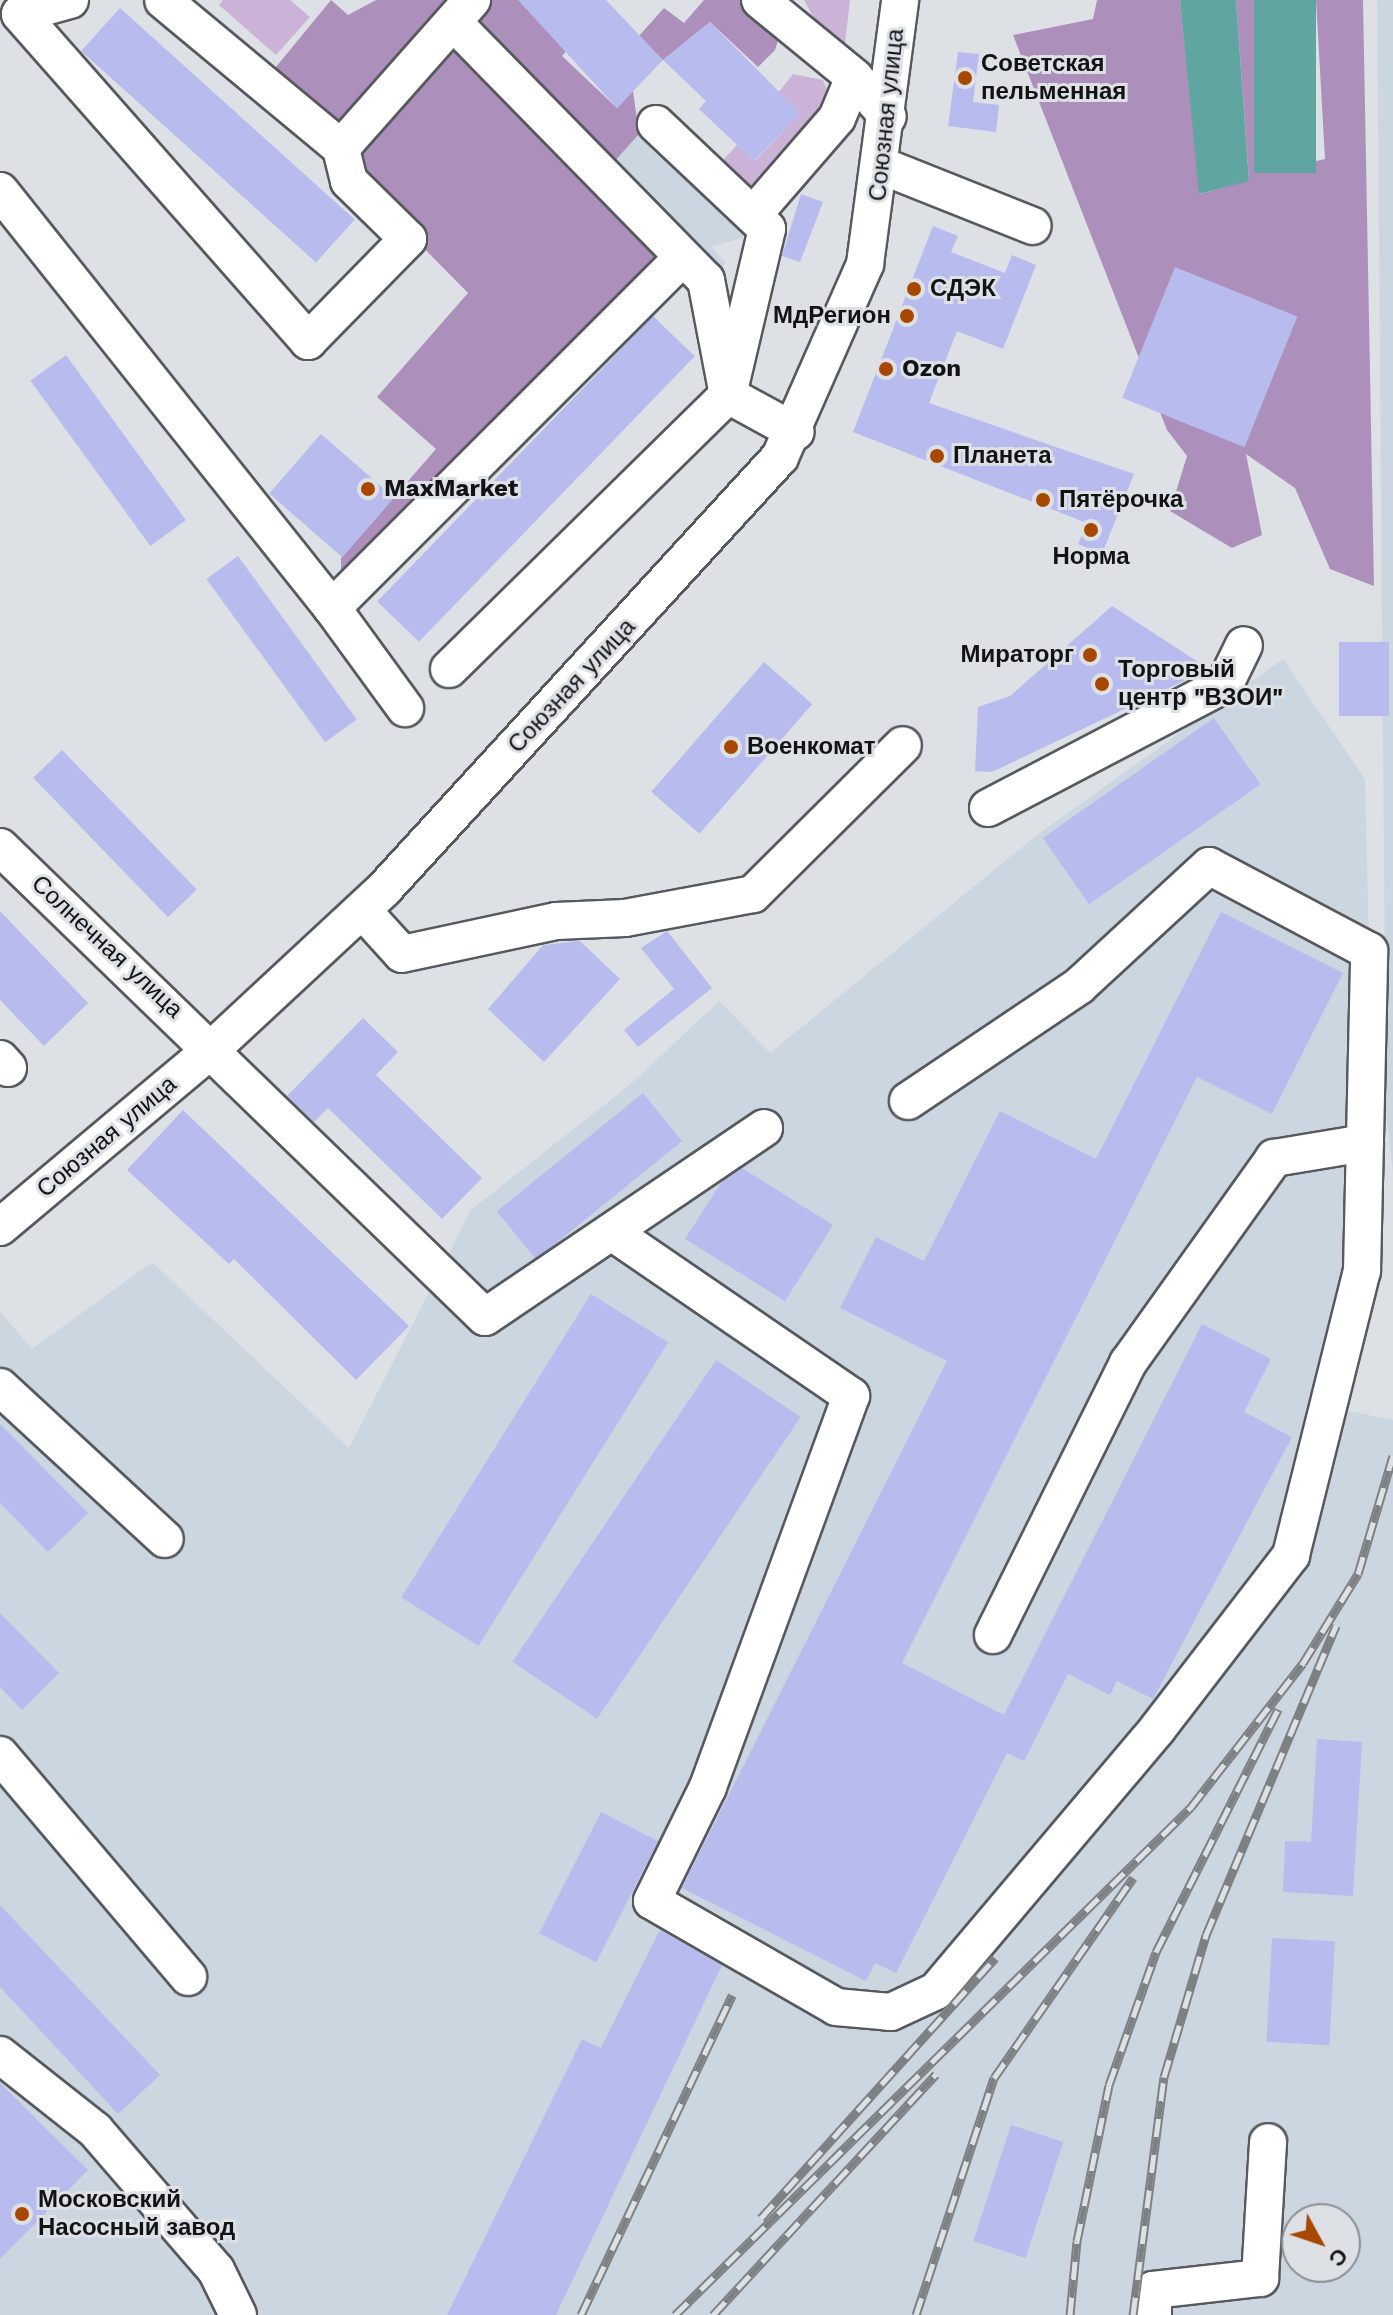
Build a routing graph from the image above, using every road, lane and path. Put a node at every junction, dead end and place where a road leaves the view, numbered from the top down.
1 (70, 0) edge
2 (163, 0) edge
3 (760, 0) edge
4 (900, 0) edge
5 (463, 11) edge
6 (10, 22) edge
7 (854, 77) junction
8 (888, 117) junction
9 (656, 124) dead end
10 (341, 148) junction
11 (882, 166) junction
12 (0, 191) edge
13 (753, 215) junction
14 (1033, 226) dead end
15 (682, 258) junction
16 (728, 395) junction
17 (796, 432) junction
18 (332, 608) junction
19 (1244, 645) dead end
20 (449, 669) dead end
21 (405, 708) dead end
22 (903, 745) dead end
23 (988, 808) dead end
24 (0, 847) edge
25 (362, 910) junction
26 (212, 1049) junction
27 (908, 1101) dead end
28 (764, 1128) dead end
29 (1365, 1143) junction
30 (0, 1227) edge
31 (616, 1235) junction
32 (0, 1387) edge
33 (165, 1539) dead end
34 (993, 1635) dead end
35 (0, 1755) edge
36 (188, 1977) dead end
37 (0, 2055) edge
38 (1268, 2142) dead end
39 (238, 2315) edge
40 (1153, 2315) edge

1 - 6 street
2 - 10 street
3 - 7 street
4 - 8 street, Союзная улица
5 - 10 street
5 - 15 street
6 - 10 street
7 - 8 street
7 - 13 street
8 - 11 street, Союзная улица
9 - 13 street
11 - 14 street
11 - 17 street, Союзная улица
12 - 18 street
13 - 16 street
15 - 16 street
15 - 18 street
16 - 17 street
16 - 20 street
17 - 25 street, Союзная улица
18 - 21 street
19 - 23 street
22 - 25 street
24 - 26 street, Солнечная улица
25 - 26 street, Союзная улица
26 - 30 street, Союзная улица
26 - 31 street, Солнечная улица
27 - 29 street
28 - 31 street
29 - 31 street
29 - 34 street
32 - 33 street
35 - 36 street
37 - 39 street
38 - 40 street

